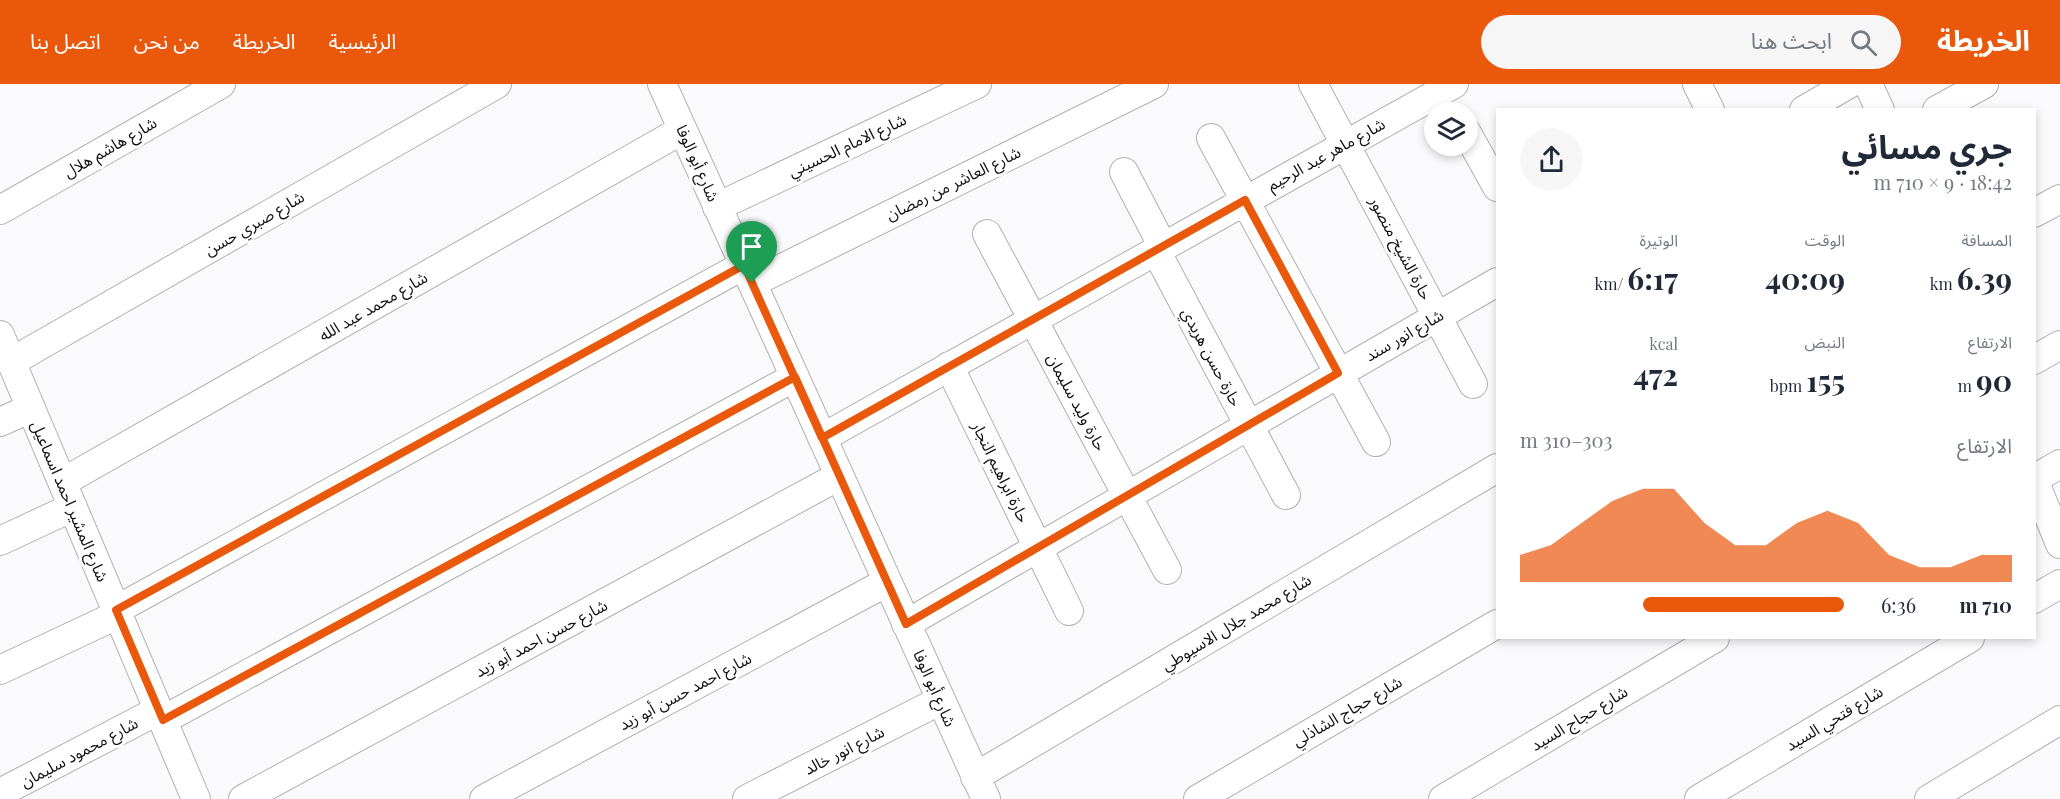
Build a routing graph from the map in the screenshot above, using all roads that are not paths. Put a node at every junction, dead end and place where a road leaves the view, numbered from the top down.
1 (221, 84) edge
2 (497, 84) edge
3 (977, 84) edge
4 (1154, 84) edge
5 (1313, 84) edge
6 (1697, 84) edge
7 (1849, 84) edge
8 (1868, 84) edge
9 (1983, 84) edge
10 (670, 87) edge
11 (1448, 93) edge
12 (1709, 108) edge
13 (1807, 108) edge
14 (1879, 108) edge
15 (1940, 108) edge
16 (682, 130) junction
17 (1211, 138) dead end
18 (1345, 144) junction
19 (1478, 153) edge
20 (1124, 172) dead end
21 (1496, 185) edge
22 (2060, 199) edge
23 (1245, 200) junction
24 (717, 207) junction
25 (0, 210) edge
26 (2036, 212) edge
27 (987, 234) dead end
28 (1158, 247) junction
29 (748, 274) junction
30 (1496, 283) edge
31 (1437, 316) junction
32 (1033, 318) junction
33 (0, 335) edge
34 (2060, 345) edge
35 (2036, 359) edge
36 (12, 362) junction
37 (949, 366) junction
38 (1338, 373) junction
39 (795, 377) junction
40 (1473, 384) dead end
41 (31, 408) junction
42 (0, 422) edge
43 (1248, 425) junction
44 (822, 438) junction
45 (1376, 442) dead end
46 (2060, 464) edge
47 (1496, 469) edge
48 (839, 476) junction
49 (2036, 478) edge
50 (2036, 484) edge
51 (68, 494) junction
52 (1126, 495) junction
53 (1286, 495) dead end
54 (0, 541) edge
55 (2060, 544) edge
56 (1038, 548) junction
57 (1167, 570) dead end
58 (887, 582) junction
59 (2060, 584) edge
60 (2036, 598) edge
61 (1069, 611) dead end
62 (117, 613) junction
63 (906, 624) junction
64 (1496, 625) edge
65 (1712, 639) edge
66 (1968, 639) edge
67 (0, 670) edge
68 (940, 700) junction
69 (161, 715) junction
70 (2060, 720) edge
71 (980, 788) edge
72 (0, 793) edge
73 (196, 799) edge
74 (243, 799) edge
75 (484, 799) edge
76 (747, 799) edge
77 (1198, 799) edge
78 (1443, 799) edge
79 (1699, 799) edge
80 (1929, 799) edge

1 - 25 street, شارع هاشم هلال
2 - 36 street, شارع صبري حسن
3 - 24 street, شارع الامام الحسيني
4 - 29 street, شارع العاشر من رمضان
5 - 18 street, حارة الشيخ منصور
6 - 12 street
7 - 13 street
8 - 14 street
9 - 15 street
10 - 16 street, شارع أبو الوفا
11 - 18 street, شارع ماهر عبد الرحيم
16 - 24 street, شارع أبو الوفا
16 - 51 street, شارع محمد عبد الله
17 - 23 street
18 - 23 street, شارع ماهر عبد الرحيم
18 - 31 street, حارة الشيخ منصور
19 - 21 street
20 - 28 street, حارة حسن هريدي
22 - 26 street
23 - 28 street, شارع ماهر عبد الرحيم
23 - 38 street
24 - 29 street, شارع أبو الوفا
27 - 32 street, حارة وليد سليمان
28 - 32 street, شارع ماهر عبد الرحيم
28 - 43 street, حارة حسن هريدي
29 - 39 street, شارع أبو الوفا
29 - 62 street, شارع العاشر من رمضان
30 - 31 street, شارع انور سند
31 - 38 street, شارع انور سند
31 - 40 street, حارة الشيخ منصور
32 - 37 street, شارع ماهر عبد الرحيم
32 - 52 street, حارة وليد سليمان
33 - 36 street, شارع المشير احمد اسماعيل
34 - 35 street
36 - 41 street, شارع المشير احمد اسماعيل
37 - 44 street, شارع ماهر عبد الرحيم
37 - 56 street, حارة ابراهيم النجار
38 - 43 street, شارع انور سند
38 - 45 street
39 - 44 street, شارع أبو الوفا
39 - 69 street, شارع محمود سليمان
41 - 42 street
41 - 51 street, شارع المشير احمد اسماعيل
43 - 52 street, شارع انور سند
43 - 53 street, حارة حسن هريدي
44 - 48 street, شارع أبو الوفا
46 - 49 street
47 - 71 street, شارع محمد جلال الاسيوطي
48 - 58 street, شارع أبو الوفا
48 - 74 street, شارع حسن احمد أبو زيد
50 - 55 street
51 - 54 street, شارع محمد عبد الله
51 - 62 street, شارع المشير احمد اسماعيل
52 - 56 street, شارع انور سند
52 - 57 street, حارة وليد سليمان
56 - 61 street, حارة ابراهيم النجار
56 - 63 street, شارع انور سند
58 - 63 street, شارع أبو الوفا
58 - 75 street, شارع احمد حسن أبو زيد
59 - 60 street
62 - 67 street, شارع العاشر من رمضان
62 - 69 street, شارع المشير احمد اسماعيل
63 - 68 street, شارع أبو الوفا
64 - 77 street, شارع حجاج الشاذلي
65 - 78 street, شارع حجاج السيد
66 - 79 street, شارع فتحي السيد
68 - 71 street, شارع أبو الوفا
68 - 76 street, شارع انور خالد
69 - 72 street, شارع محمود سليمان
69 - 73 street, شارع المشير احمد اسماعيل
70 - 80 street

